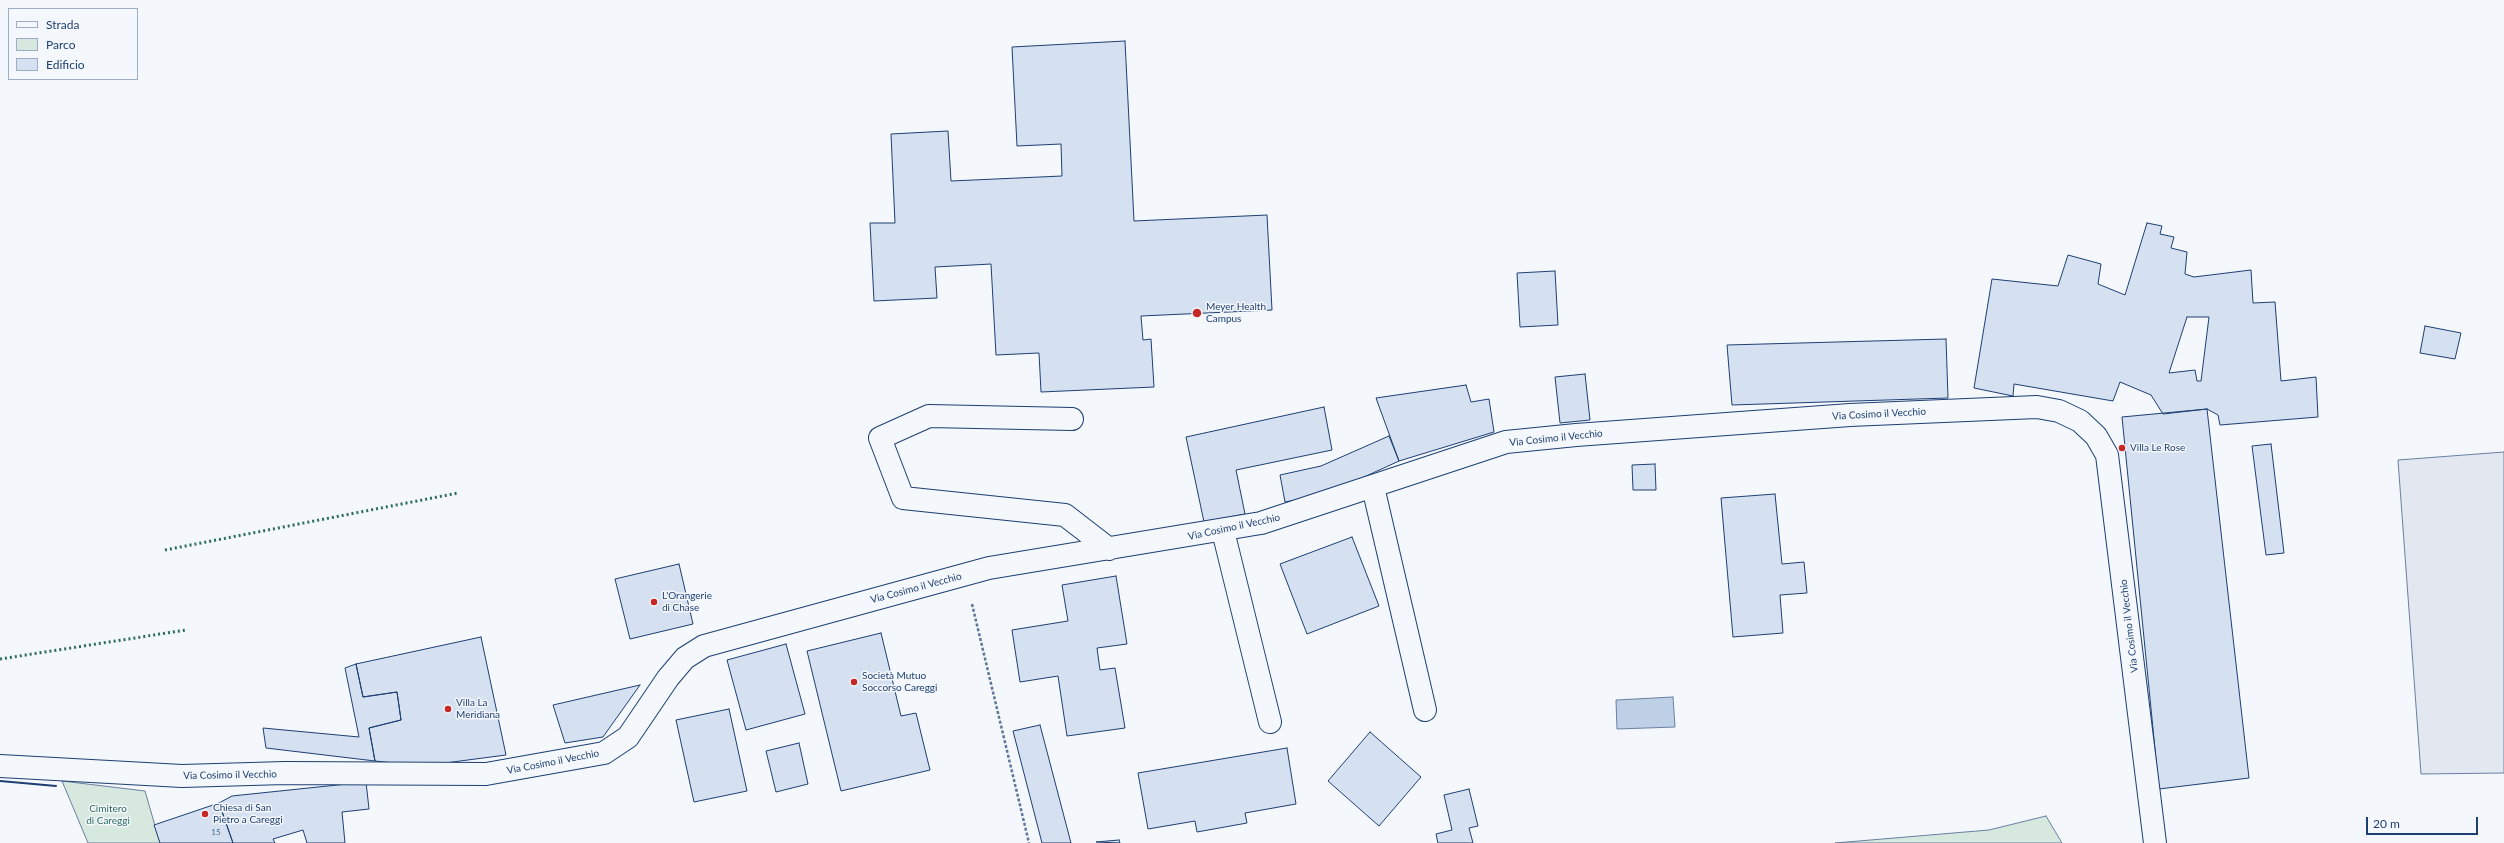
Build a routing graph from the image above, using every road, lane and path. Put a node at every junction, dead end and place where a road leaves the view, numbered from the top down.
1 (1072, 419) dead end
2 (1373, 487) junction
3 (1223, 531) junction
4 (1109, 549) junction
5 (964, 574) junction
6 (1425, 710) dead end
7 (1270, 722) dead end
8 (0, 766) edge
9 (1029, 843) edge
10 (2156, 843) edge

1 - 4 street
2 - 3 street, Via Cosimo il Vecchio
2 - 6 street
2 - 10 street, Via Cosimo il Vecchio
3 - 4 street, Via Cosimo il Vecchio
3 - 7 street
4 - 5 street, Via Cosimo il Vecchio
5 - 8 street, Via Cosimo il Vecchio
5 - 9 path

